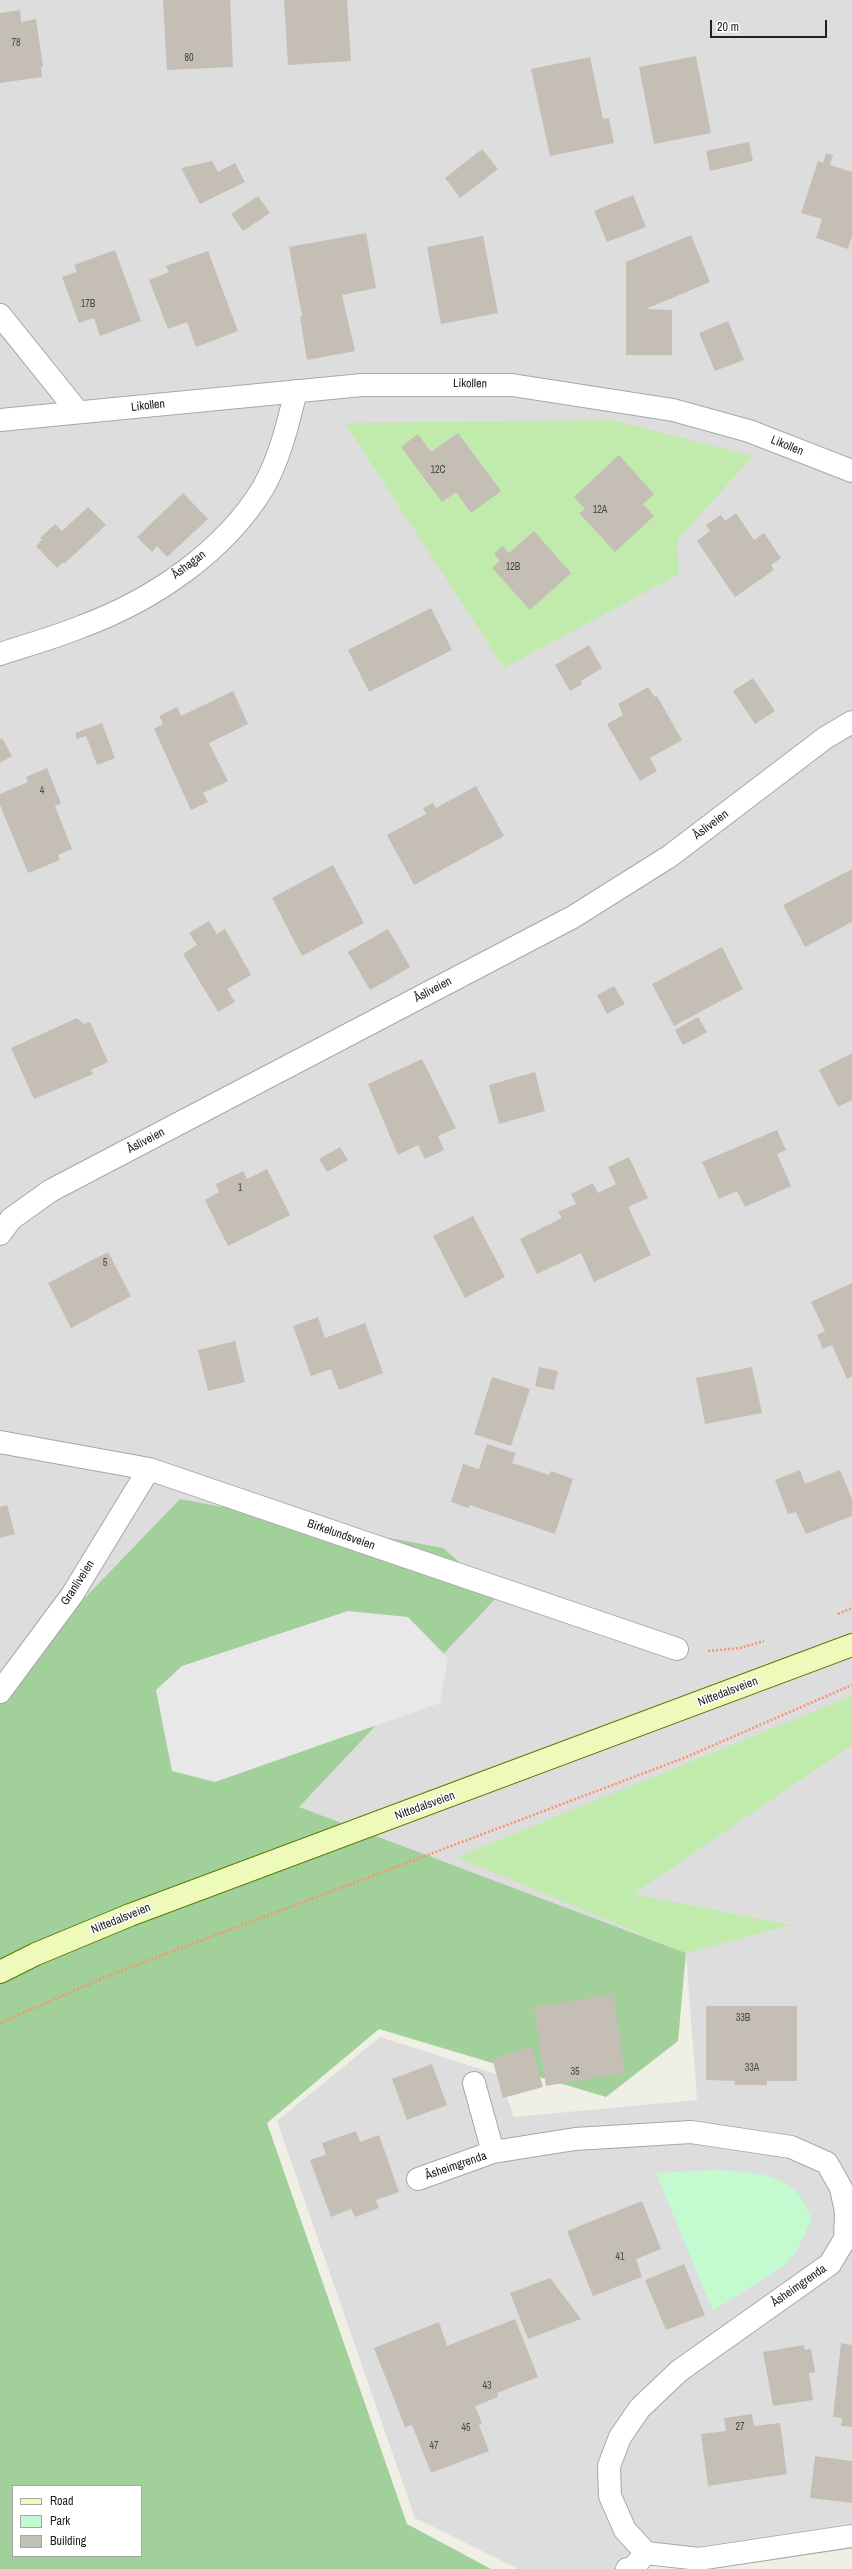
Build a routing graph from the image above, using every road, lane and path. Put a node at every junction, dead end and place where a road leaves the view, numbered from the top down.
1 (0, 315) edge
2 (296, 391) junction
3 (78, 412) junction
4 (0, 420) edge
5 (852, 472) edge
6 (0, 654) edge
7 (852, 722) edge
8 (0, 1234) edge
9 (0, 1442) edge
10 (149, 1469) junction
11 (852, 1608) edge
12 (830, 1617) dead end
13 (767, 1641) dead end
14 (852, 1644) edge
15 (677, 1649) joint
16 (852, 1685) edge
17 (0, 1692) edge
18 (0, 1972) edge
19 (0, 2023) edge
20 (474, 2083) dead end
21 (494, 2152) junction
22 (418, 2179) dead end
23 (852, 2536) edge
24 (646, 2553) junction
25 (627, 2569) edge

1 - 3 street
2 - 3 street, Likollen
2 - 5 street, Likollen
2 - 6 street, Åshagan
3 - 4 street, Likollen
7 - 8 street, Åsliveien
9 - 10 street, Birkelundsveien
10 - 15 street, Birkelundsveien
10 - 17 street, Granliveien
11 - 12 path
13 - 15 path
14 - 18 main road, Nittedalsveien
16 - 19 path
20 - 21 street, Åsheimgrenda
21 - 22 street, Åsheimgrenda
21 - 24 street, Åsheimgrenda
23 - 24 street
24 - 25 street

